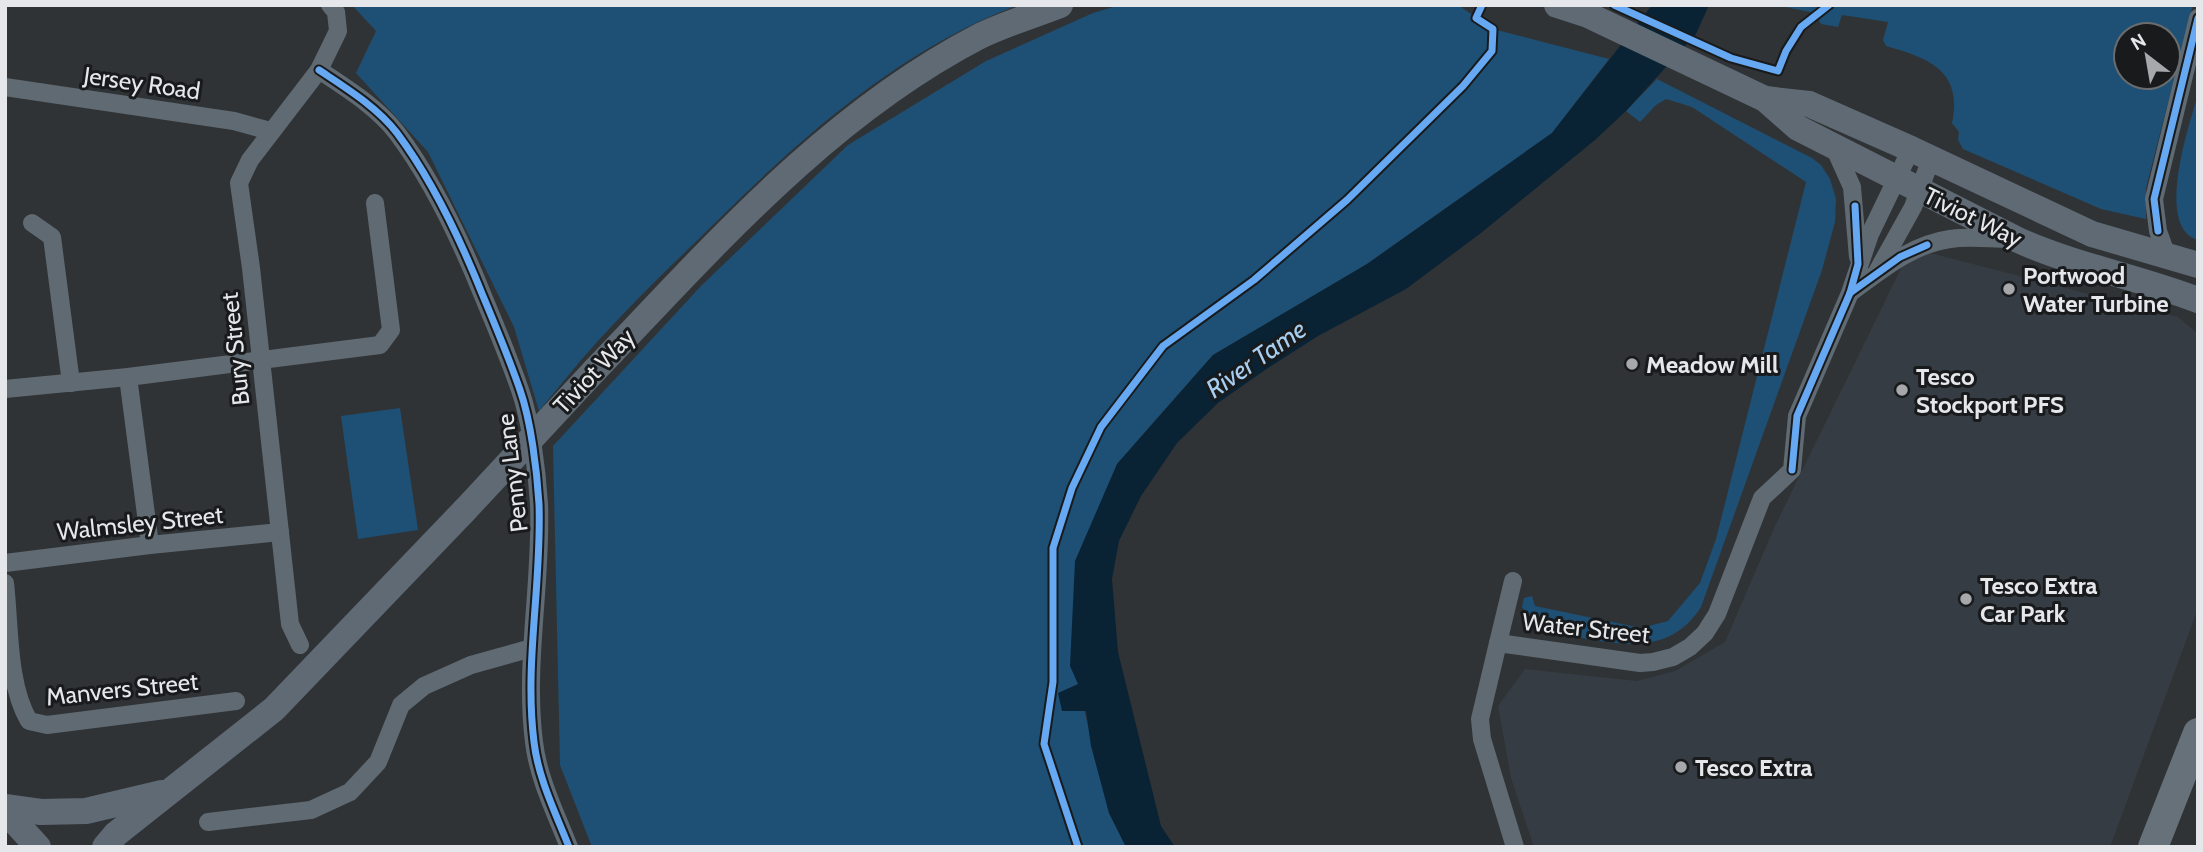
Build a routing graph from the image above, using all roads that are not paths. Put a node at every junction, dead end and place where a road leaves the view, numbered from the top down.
1 (330, 5) edge
2 (1060, 5) edge
3 (1557, 5) edge
4 (2198, 18) edge
5 (319, 70) junction
6 (5, 87) edge
7 (1765, 99) junction
8 (270, 131) junction
9 (1834, 147) junction
10 (1921, 154) junction
11 (1896, 179) junction
12 (1920, 191) junction
13 (376, 203) dead end
14 (32, 223) dead end
15 (2018, 240) junction
16 (2167, 256) junction
17 (1858, 264) junction
18 (2198, 265) edge
19 (1876, 273) junction
20 (1850, 293) junction
21 (2198, 300) edge
22 (261, 360) junction
23 (128, 377) junction
24 (71, 383) junction
25 (5, 389) edge
26 (280, 532) junction
27 (150, 545) junction
28 (5, 563) edge
29 (1513, 581) dead end
30 (5, 585) edge
31 (1498, 643) junction
32 (300, 645) dead end
33 (532, 648) junction
34 (236, 701) dead end
35 (2198, 733) edge
36 (169, 791) junction
37 (5, 807) edge
38 (5, 816) edge
39 (208, 822) dead end
40 (38, 847) edge
41 (105, 847) edge
42 (569, 847) edge
43 (1515, 847) edge
44 (2153, 847) edge

1 - 5 street, Bury Street
2 - 36 main road, Tiviot Way, bridge
3 - 7 main road, Tiviot Way
4 - 16 street
5 - 8 street, Bury Street
5 - 33 street, Penny Lane
6 - 8 street, Jersey Road
7 - 9 main road, Tiviot Way
7 - 10 main road, Tiviot Way
8 - 22 street, Bury Street
9 - 11 main road, Tiviot Way
9 - 17 street, Water Street
10 - 11 street, Water Street
10 - 12 street, Water Street
10 - 16 main road, Tiviot Way
11 - 12 main road, Tiviot Way
11 - 17 street, Water Street
12 - 15 main road, Tiviot Way
12 - 19 street, Water Street
13 - 22 street
14 - 24 street
15 - 19 street, Water Street
15 - 21 main road, Tiviot Way
16 - 18 main road, Tiviot Way
17 - 20 street, Water Street
19 - 20 street, Water Street
20 - 31 street, Water Street
22 - 23 street
22 - 26 street, Bury Street
23 - 24 street
23 - 27 street
24 - 25 street
26 - 27 street, Walmsley Street
26 - 32 street, Bury Street
27 - 28 street, Walmsley Street
29 - 31 street
30 - 34 street, Manvers Street
31 - 43 street, Water Street
33 - 39 street
33 - 42 street, Penny Lane
35 - 44 highway
36 - 37 main road, Tiviot Way
36 - 41 main road, Tiviot Way
38 - 40 main road

